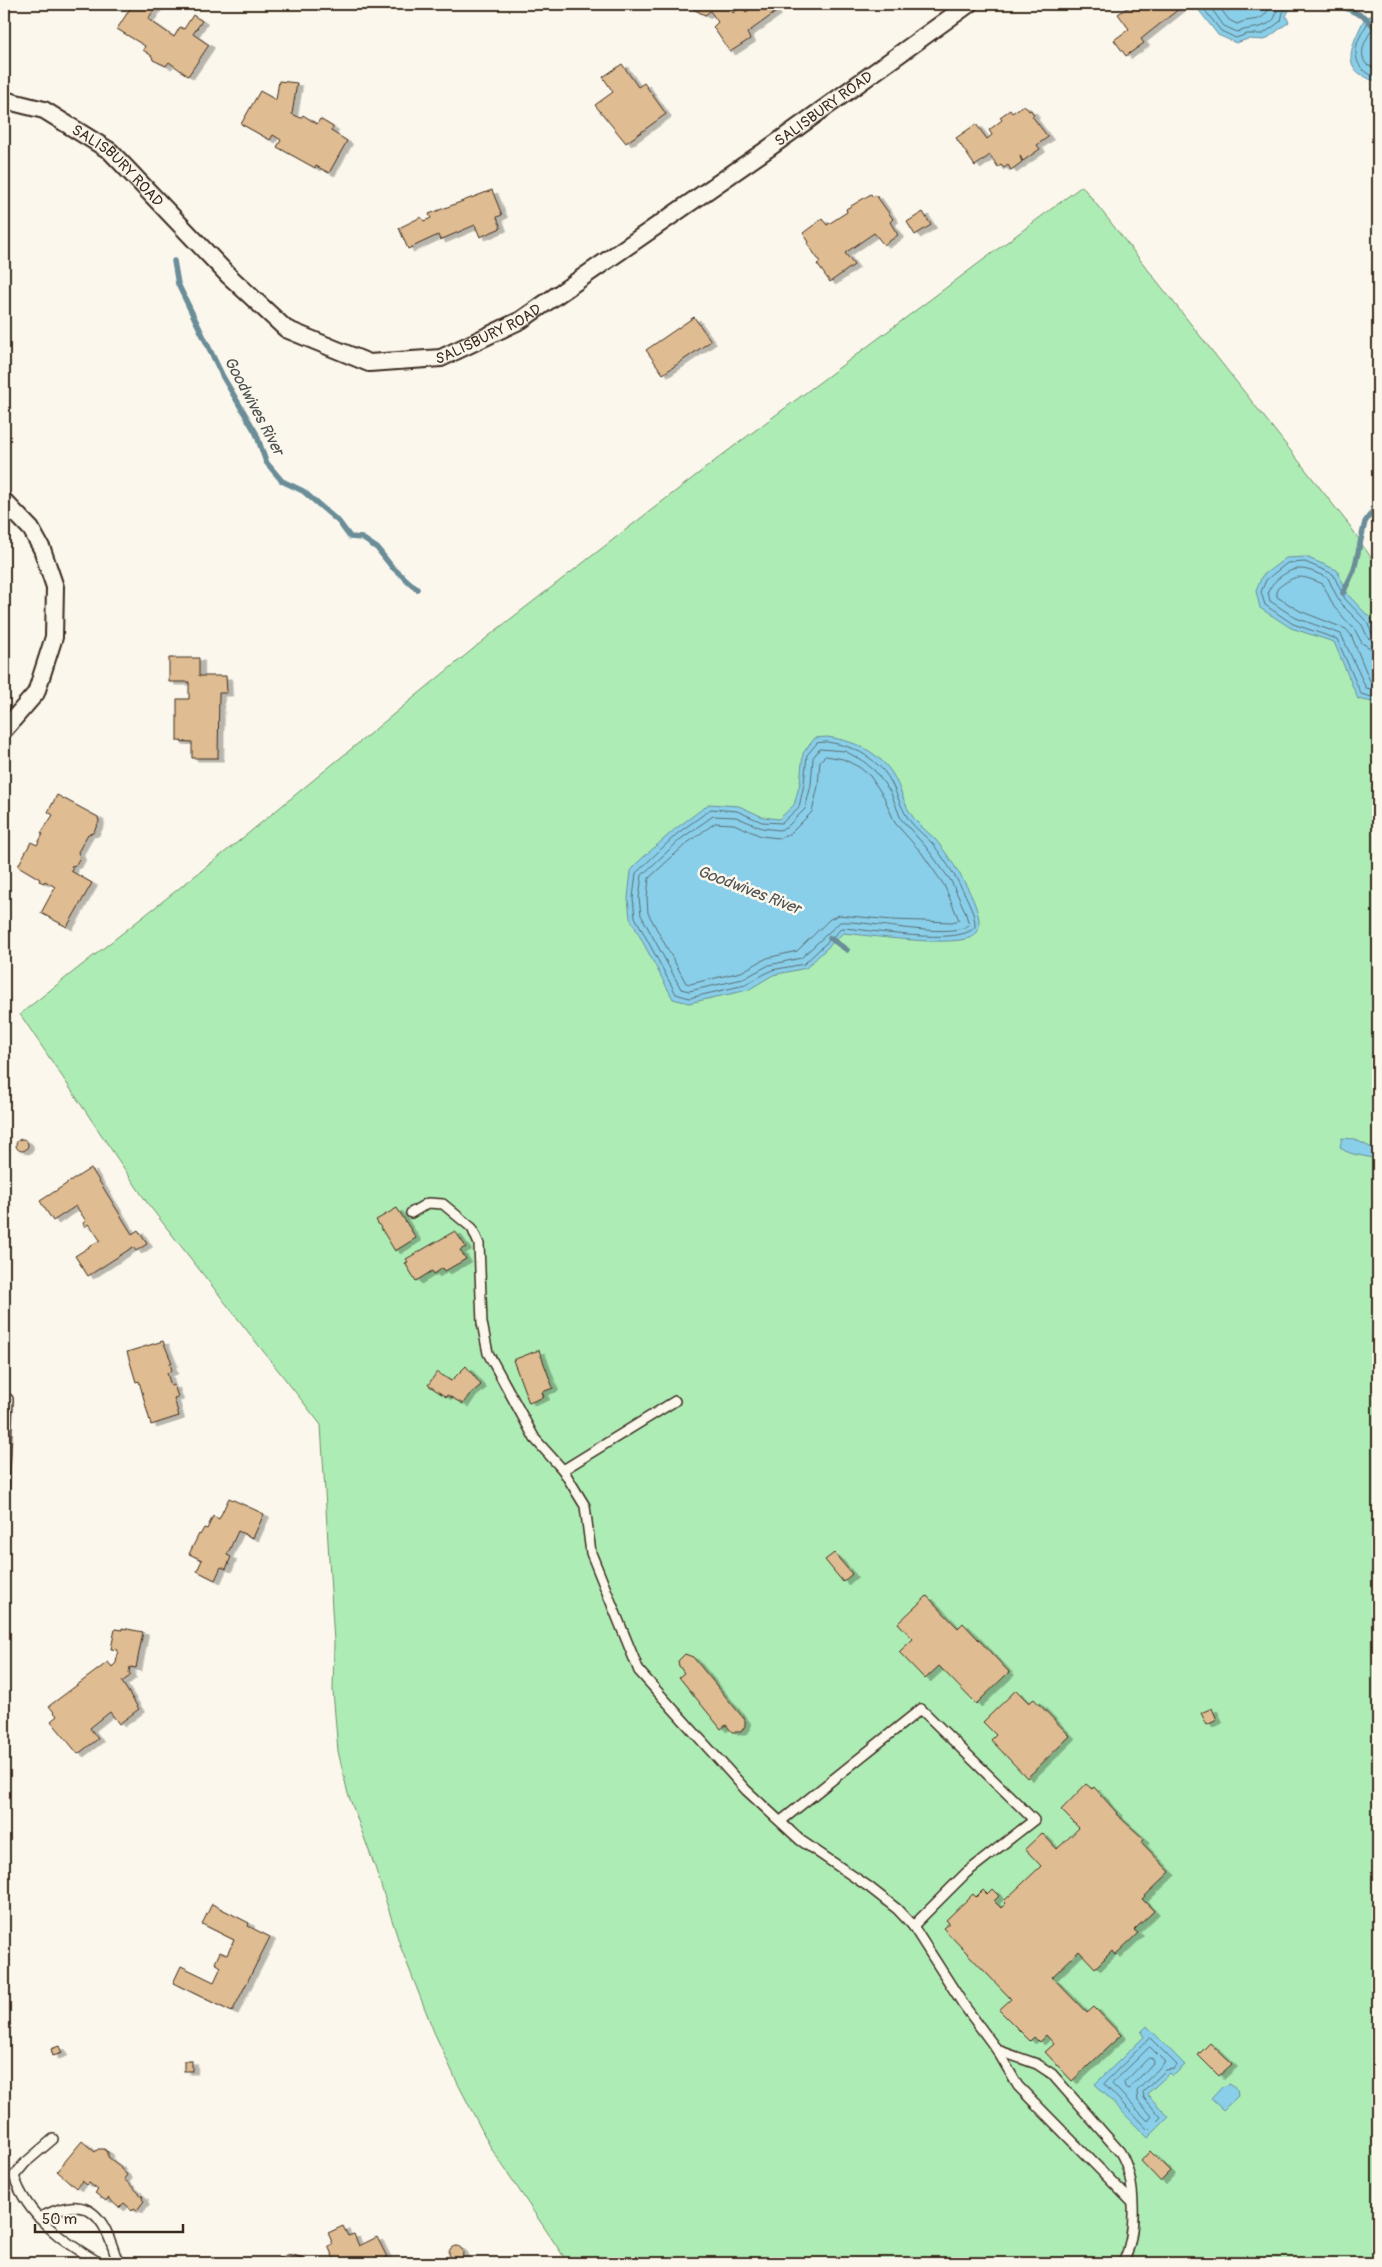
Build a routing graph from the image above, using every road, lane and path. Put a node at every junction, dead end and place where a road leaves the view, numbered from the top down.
1 (968, 4) edge
2 (4, 100) edge
3 (4, 501) edge
4 (4, 730) edge
5 (411, 1213) dead end
6 (8, 1398) dead end
7 (675, 1401) dead end
8 (563, 1470) junction
9 (4, 1488) edge
10 (781, 1821) junction
11 (914, 1926) junction
12 (997, 2050) junction
13 (53, 2139) dead end
14 (1132, 2202) junction
15 (39, 2218) junction
16 (100, 2263) edge
17 (118, 2263) edge
18 (281, 2263) edge
19 (302, 2263) edge
20 (1123, 2263) edge

1 - 2 street, SALISBURY ROAD
3 - 4 street
5 - 8 lane
6 - 9 lane
7 - 8 lane
8 - 10 lane
10 - 11 lane
10 - 11 lane
11 - 12 lane
12 - 14 lane
12 - 14 lane
13 - 15 lane
14 - 20 lane
15 - 16 lane
15 - 17 lane
18 - 19 lane

